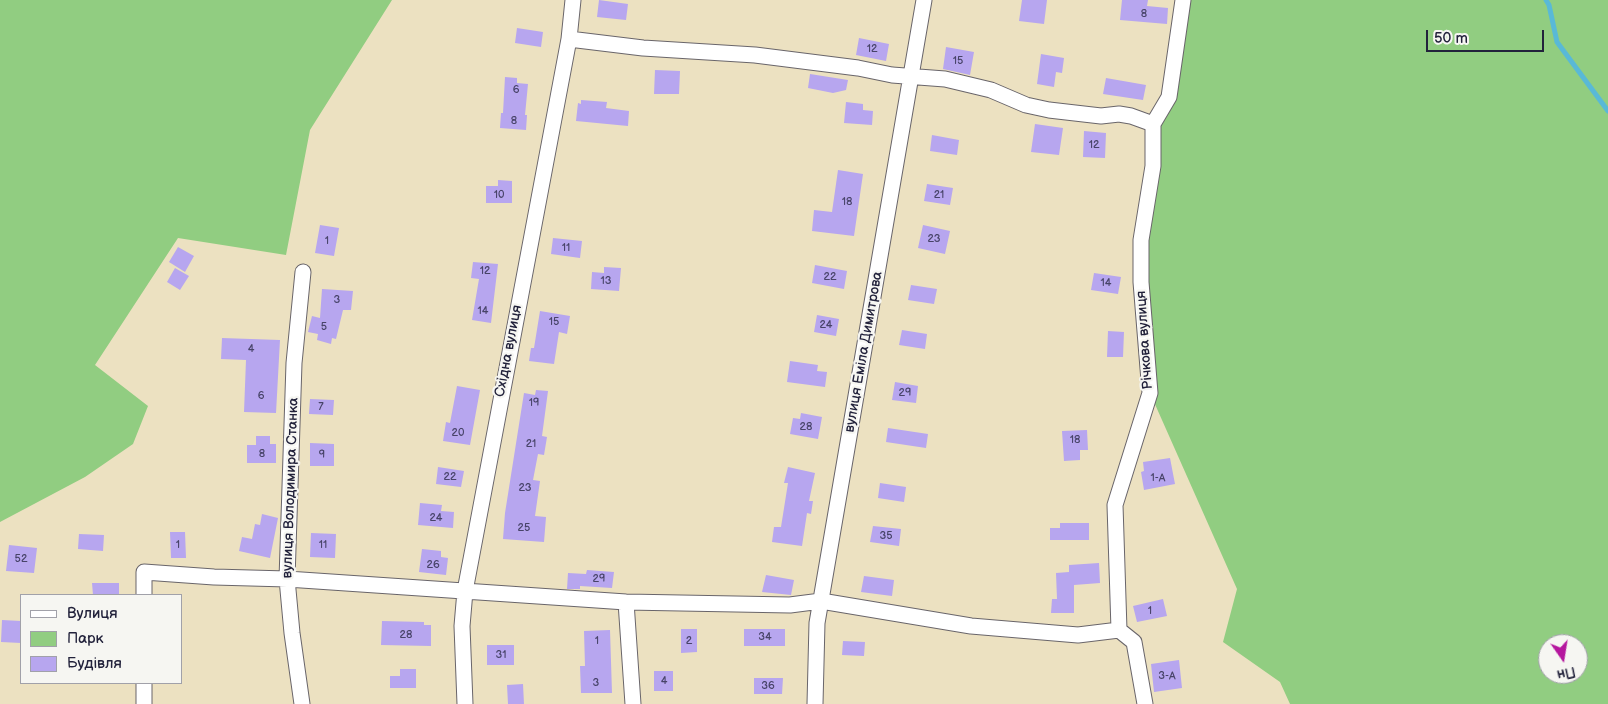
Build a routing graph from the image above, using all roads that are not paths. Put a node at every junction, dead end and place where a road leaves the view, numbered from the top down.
1 (573, 0) edge
2 (924, 0) edge
3 (1183, 0) edge
4 (569, 39) junction
5 (912, 76) junction
6 (1153, 124) junction
7 (303, 272) dead end
8 (288, 579) junction
9 (465, 591) junction
10 (144, 594) edge
11 (821, 601) junction
12 (626, 602) junction
13 (1119, 630) junction
14 (144, 684) edge
15 (144, 704) edge
16 (302, 704) edge
17 (465, 704) edge
18 (633, 704) edge
19 (815, 704) edge
20 (1145, 704) edge

1 - 4 street, Східна вулиця
2 - 5 street, вулиця Еміла Димитрова
3 - 6 street
4 - 5 street
4 - 9 street, Східна вулиця
5 - 6 street
5 - 11 street, вулиця Еміла Димитрова
6 - 13 street, Річкова вулиця
7 - 8 street, вулиця Володимира Станка
8 - 9 street
8 - 10 street
8 - 16 street, вулиця Володимира Станка
9 - 12 street
9 - 17 street, Східна вулиця
11 - 12 street
11 - 13 street
11 - 19 street, вулиця Еміла Димитрова
12 - 18 street
13 - 20 street
14 - 15 street

